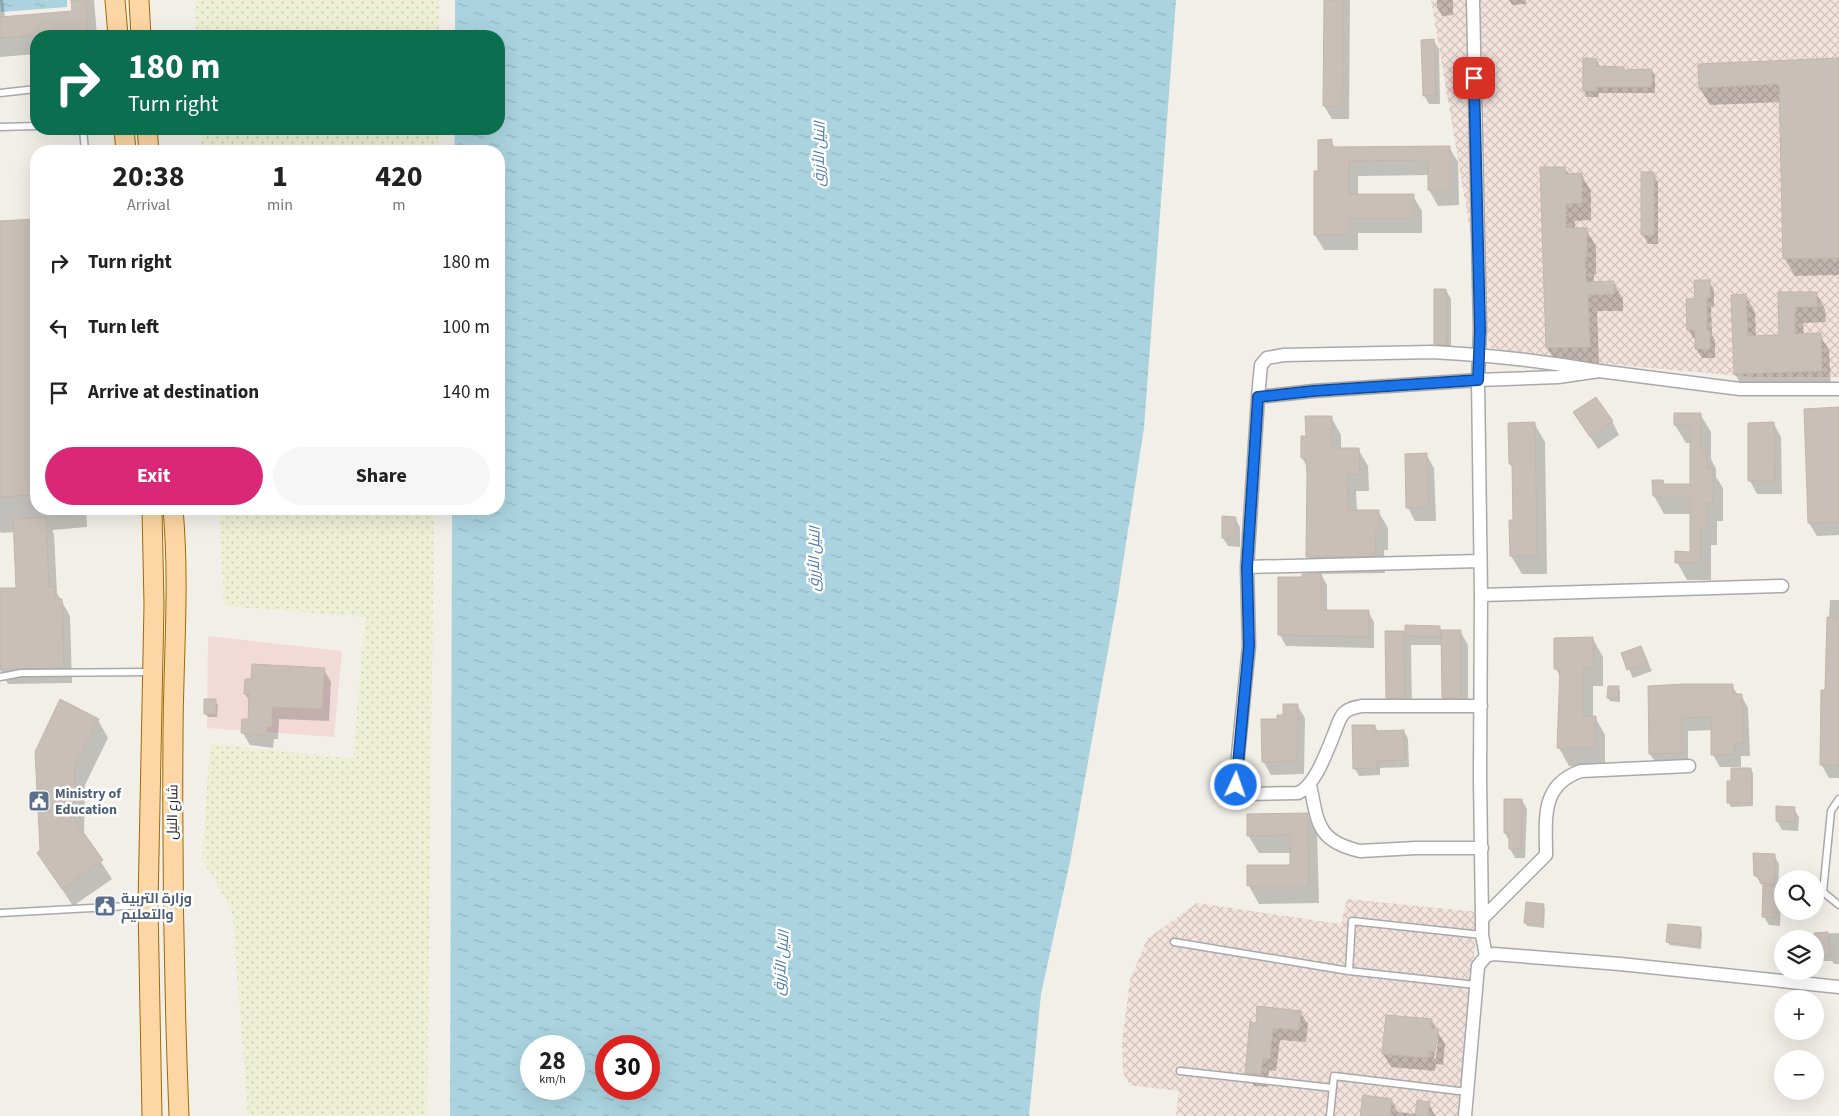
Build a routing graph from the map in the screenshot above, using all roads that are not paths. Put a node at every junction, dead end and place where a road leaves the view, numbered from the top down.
1 (115, 0) edge
2 (139, 0) edge
3 (1473, 0) edge
4 (118, 30) edge
5 (141, 30) edge
6 (30, 90) edge
7 (0, 93) edge
8 (30, 126) edge
9 (0, 127) edge
10 (1478, 354) junction
11 (1599, 371) junction
12 (1478, 380) junction
13 (1839, 389) edge
14 (1258, 397) junction
15 (152, 515) edge
16 (174, 515) edge
17 (1480, 561) junction
18 (1247, 567) junction
19 (1782, 586) dead end
20 (1481, 595) junction
21 (153, 672) junction
22 (0, 677) edge
23 (1480, 706) junction
24 (1689, 766) dead end
25 (1310, 785) junction
26 (1839, 799) edge
27 (1482, 848) junction
28 (148, 905) junction
29 (1839, 905) edge
30 (0, 913) edge
31 (1482, 919) junction
32 (1482, 935) junction
33 (1174, 942) dead end
34 (1486, 956) junction
35 (1348, 971) junction
36 (1476, 985) junction
37 (1839, 987) edge
38 (1180, 1071) dead end
39 (1333, 1088) junction
40 (1467, 1092) junction
41 (152, 1116) edge
42 (180, 1116) edge
43 (1330, 1116) edge
44 (1465, 1116) edge

1 - 4 main road
2 - 5 main road
3 - 10 street
6 - 7 lane
8 - 9 lane
10 - 11 street
10 - 12 street
10 - 14 street
11 - 12 street
11 - 13 street
12 - 14 street
12 - 17 street
14 - 18 street
15 - 21 main road, شارع النيل
16 - 42 main road, شارع النيل
17 - 18 street
17 - 20 street
18 - 25 street
19 - 20 street
20 - 23 street
21 - 22 lane
21 - 28 main road, شارع النيل
23 - 25 street
23 - 27 street
24 - 31 street
25 - 27 street
26 - 29 lane
27 - 31 street
28 - 30 lane
28 - 41 main road, شارع النيل
31 - 32 street
32 - 34 street
32 - 35 lane
33 - 35 lane
34 - 36 street
34 - 37 street
35 - 36 lane
36 - 40 street
38 - 39 lane
39 - 40 lane
39 - 43 lane
40 - 44 street

